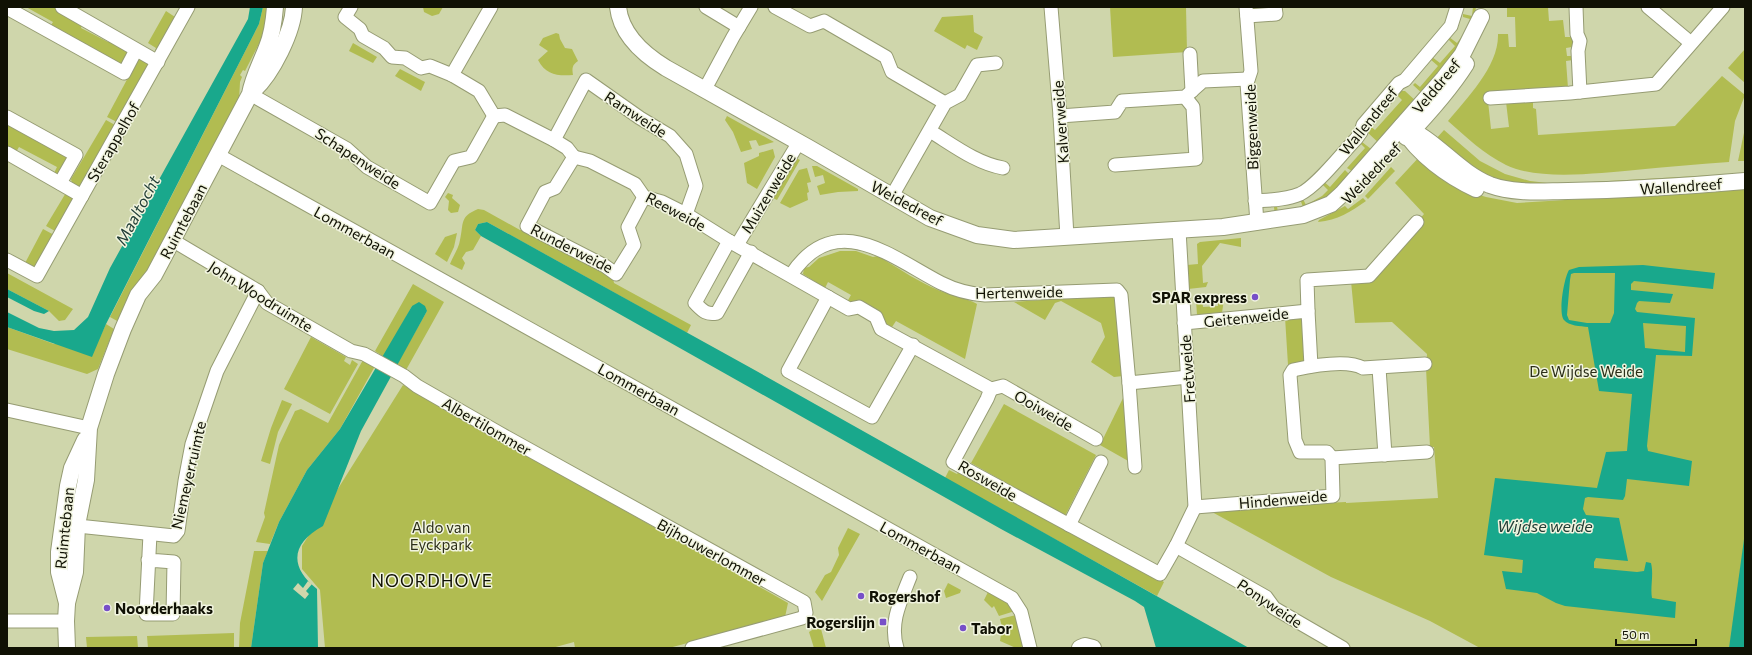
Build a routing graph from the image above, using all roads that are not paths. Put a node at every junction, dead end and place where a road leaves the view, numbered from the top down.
1 (62, 7) edge
2 (188, 7) edge
3 (275, 7) edge
4 (294, 7) edge
5 (351, 7) edge
6 (491, 7) edge
7 (618, 7) edge
8 (706, 7) edge
9 (751, 7) edge
10 (775, 7) edge
11 (1051, 7) edge
12 (1275, 7) edge
13 (1457, 7) edge
14 (1576, 7) edge
15 (1648, 7) edge
16 (1723, 7) edge
17 (7, 8) edge
18 (1246, 12) edge
19 (1481, 12) edge
20 (739, 27) junction
21 (1691, 43) junction
22 (136, 50) junction
23 (1190, 54) dead end
24 (158, 62) junction
25 (996, 63) dead end
26 (452, 75) junction
27 (1248, 78) junction
28 (705, 89) junction
29 (1580, 92) junction
30 (250, 94) junction
31 (1188, 94) junction
32 (1490, 98) dead end
33 (944, 103) junction
34 (494, 116) junction
35 (1060, 116) junction
36 (7, 117) edge
37 (1406, 130) junction
38 (930, 131) junction
39 (554, 140) junction
40 (799, 142) junction
41 (1382, 149) joint
42 (7, 153) edge
43 (218, 155) junction
44 (574, 158) junction
45 (1115, 165) dead end
46 (1003, 168) dead end
47 (1745, 181) edge
48 (60, 183) junction
49 (82, 196) junction
50 (892, 196) junction
51 (644, 197) junction
52 (1254, 201) junction
53 (686, 214) junction
54 (1417, 222) dead end
55 (1256, 223) junction
56 (1179, 230) junction
57 (1068, 237) junction
58 (172, 240) junction
59 (733, 243) junction
60 (751, 252) junction
61 (7, 260) edge
62 (791, 275) junction
63 (258, 291) junction
64 (828, 297) junction
65 (1308, 311) junction
66 (1184, 322) junction
67 (913, 345) junction
68 (374, 359) joint
69 (1425, 364) dead end
70 (1311, 366) junction
71 (1379, 368) junction
72 (1188, 377) junction
73 (1129, 383) junction
74 (991, 389) junction
75 (7, 410) edge
76 (88, 431) junction
77 (1096, 440) dead end
78 (1427, 452) dead end
79 (1385, 455) junction
80 (1332, 458) junction
81 (1101, 462) dead end
82 (1135, 468) dead end
83 (601, 490) joint
84 (1195, 507) junction
85 (70, 525) junction
86 (1069, 525) junction
87 (150, 534) junction
88 (1176, 546) junction
89 (148, 560) dead end
90 (910, 577) dead end
91 (66, 621) junction
92 (7, 622) edge
93 (67, 648) edge
94 (692, 648) edge
95 (896, 648) edge
96 (1030, 648) edge
97 (1080, 648) edge
98 (1093, 648) edge
99 (1343, 648) edge

1 - 22 street
2 - 24 street, Sterappelhof
3 - 30 street, Ruimtebaan
4 - 30 street
5 - 26 street
6 - 26 street
7 - 28 street, Weidedreef
8 - 20 street
9 - 20 street
10 - 33 street
11 - 35 street, Kalverweide
12 - 18 street
13 - 52 street, Wallendreef
14 - 29 street
15 - 21 street
16 - 21 street
17 - 22 street
18 - 27 street, Biggenweide
19 - 37 street, Velddreef
20 - 28 street
21 - 29 street
22 - 24 street
23 - 31 street
24 - 49 street, Sterappelhof
25 - 33 street
26 - 34 street
27 - 31 street
27 - 52 street, Biggenweide
28 - 40 street, Weidedreef
29 - 32 street
30 - 34 street, Schapenweide
30 - 43 street, Ruimtebaan
31 - 35 street
31 - 45 street
33 - 38 street
34 - 39 street
35 - 57 street, Kalverweide
36 - 48 street
37 - 41 street, Velddreef
37 - 47 street, Wallendreef
37 - 55 street, Weidedreef
38 - 46 street
38 - 50 street
39 - 44 street
39 - 53 street, Ramweide
40 - 50 street, Weidedreef
40 - 59 street, Muizenweide
41 - 55 street, Weidedreef
42 - 48 street
43 - 58 street, Ruimtebaan
43 - 96 street, Lommerbaan
44 - 51 street, Reeweide
44 - 51 street, Runderweide
48 - 49 street
49 - 61 street, Sterappelhof
50 - 57 street, Weidedreef
51 - 53 street, Reeweide
52 - 55 street, Biggenweide
53 - 59 street, Reeweide
54 - 65 street, Geitenweide
55 - 56 street, Weidedreef
56 - 57 street, Weidedreef
56 - 66 street, Fretweide
58 - 63 street, John Woodruimte
58 - 76 street, Ruimtebaan
59 - 60 street
59 - 60 street, Muizenweide
60 - 62 street
62 - 64 street
62 - 73 street, Hertenweide
63 - 68 street, John Woodruimte
63 - 87 street, Niemeyerruimte
64 - 67 street
64 - 67 street
65 - 66 street, Geitenweide
65 - 70 street, Geitenweide
66 - 72 street, Fretweide
67 - 74 street
68 - 83 street, Albertilommer
69 - 71 street
70 - 71 street
70 - 80 street
71 - 79 street
72 - 73 street
72 - 84 street, Fretweide
73 - 82 street
74 - 77 street, Ooiweide
74 - 86 street, Rosweide
75 - 76 street
76 - 85 street, Ruimtebaan
78 - 79 street
79 - 80 street
80 - 84 street, Hindenweide
81 - 86 street
83 - 94 street, Bijhouwerlommer
84 - 88 street, Rosweide
85 - 87 street, Niemeyerruimte
85 - 91 street, Ruimtebaan
86 - 88 street, Rosweide
87 - 89 street
88 - 99 street, Ponyweide
90 - 95 street
91 - 92 street
91 - 93 street, Ruimtebaan
97 - 98 street

